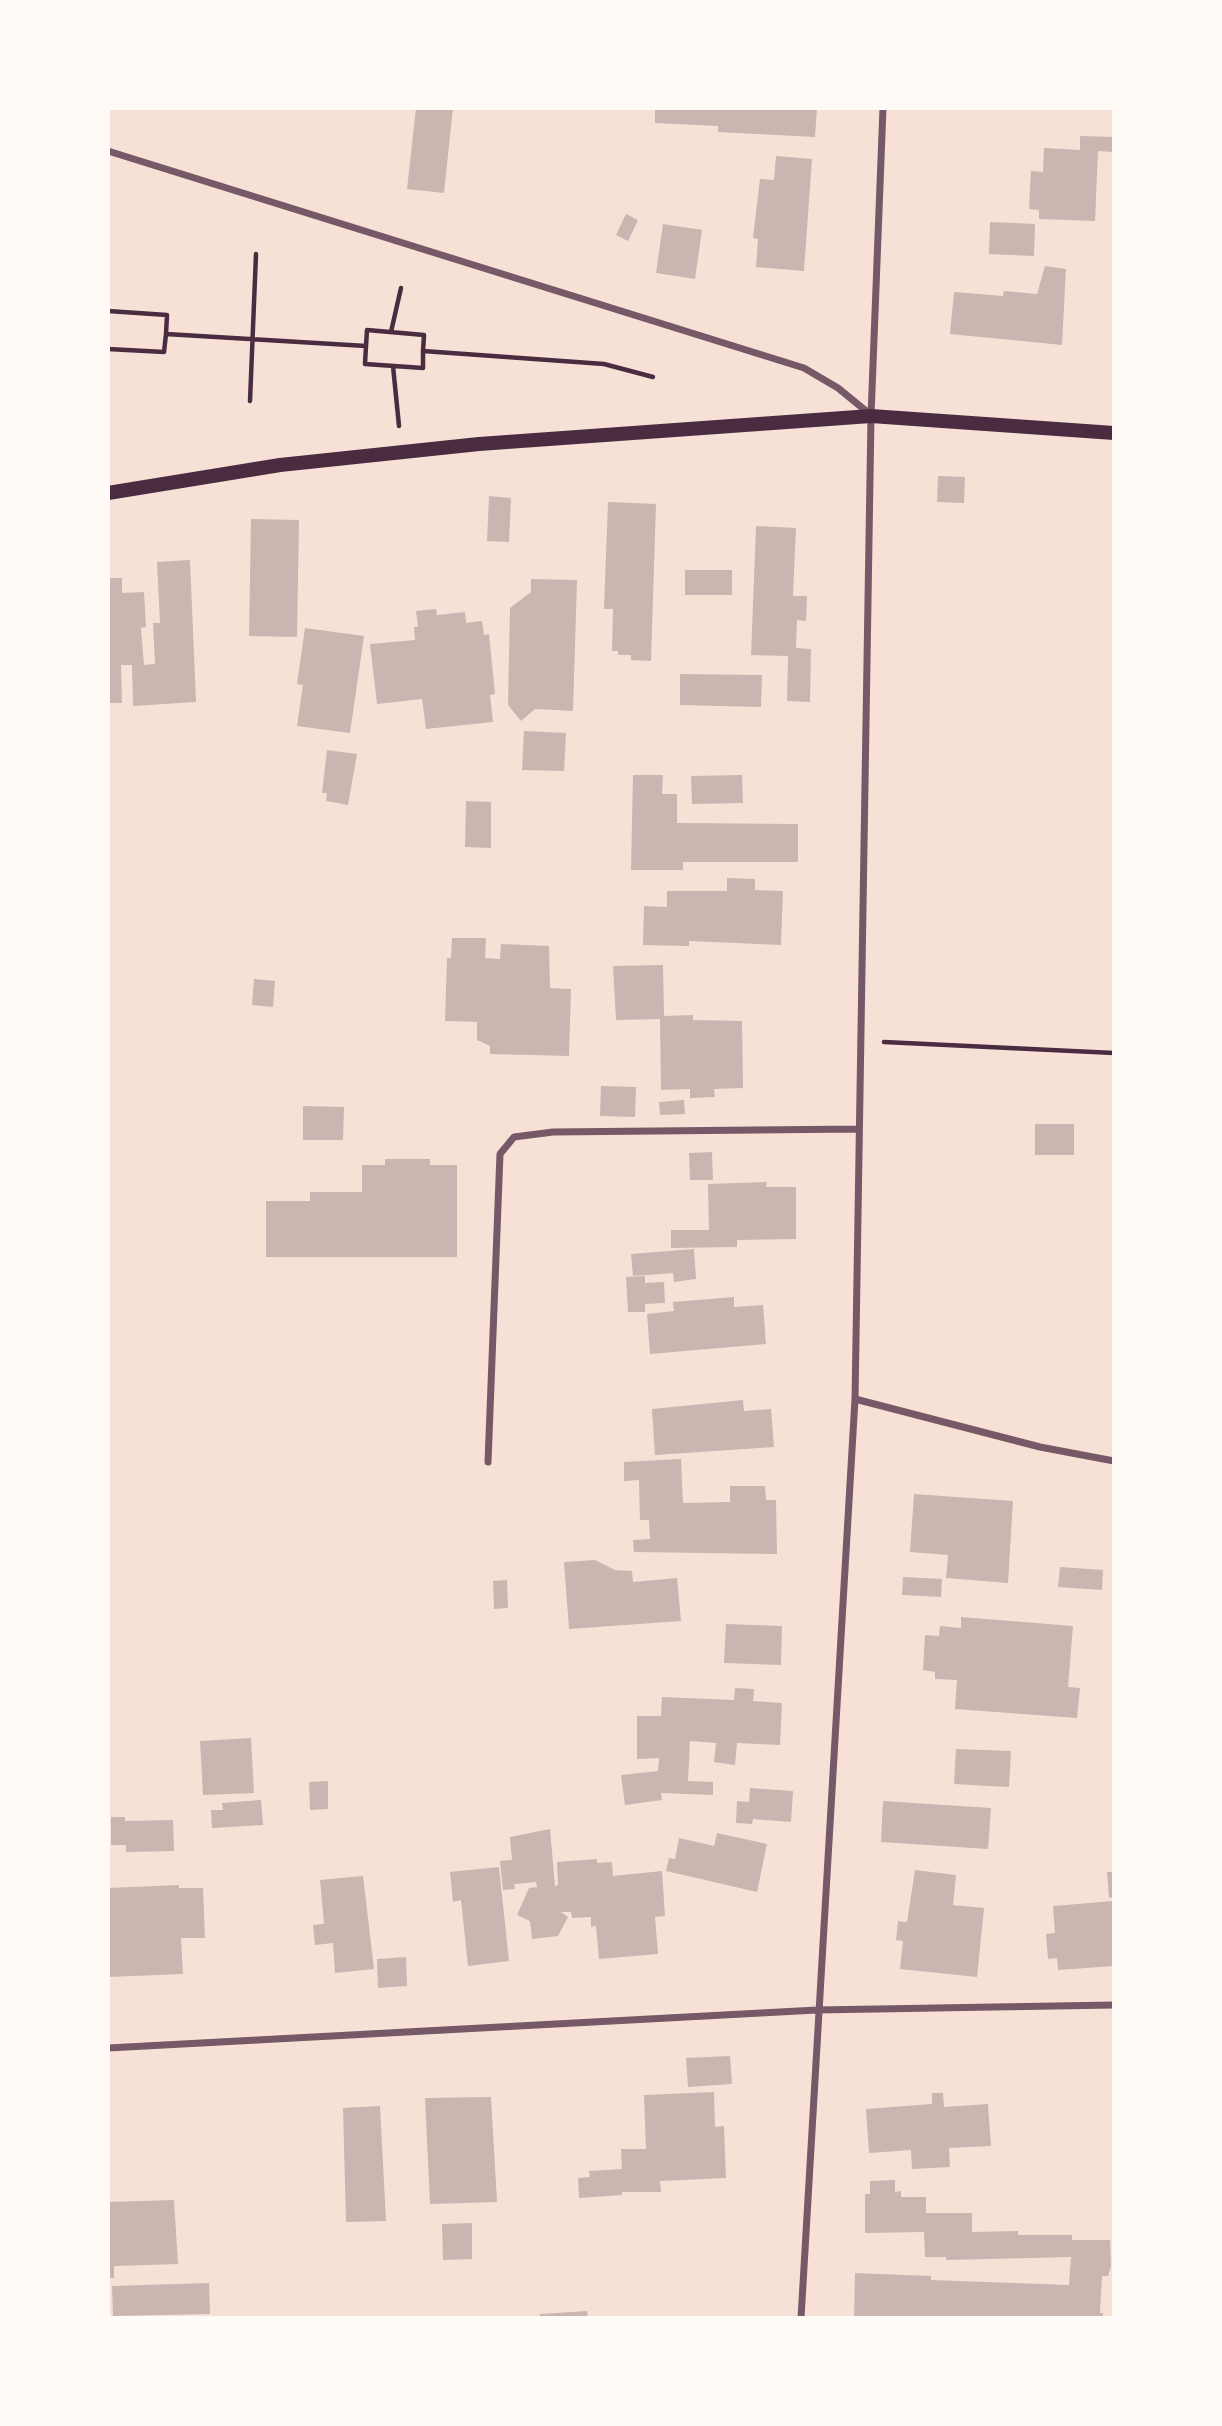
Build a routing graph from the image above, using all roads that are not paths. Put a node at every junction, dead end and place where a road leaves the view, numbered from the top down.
1 (883, 108) edge
2 (108, 150) edge
3 (871, 416) junction
4 (1114, 433) edge
5 (108, 493) edge
6 (858, 1129) junction
7 (855, 1399) junction
8 (1114, 1461) edge
9 (488, 1462) dead end
10 (1114, 2005) edge
11 (817, 2010) junction
12 (108, 2048) edge
13 (801, 2318) edge

1 - 3 street
2 - 3 street
3 - 4 main road
3 - 5 main road
3 - 6 street
6 - 7 street
6 - 9 street
7 - 8 street
7 - 11 street
10 - 11 street
11 - 12 street
11 - 13 street

